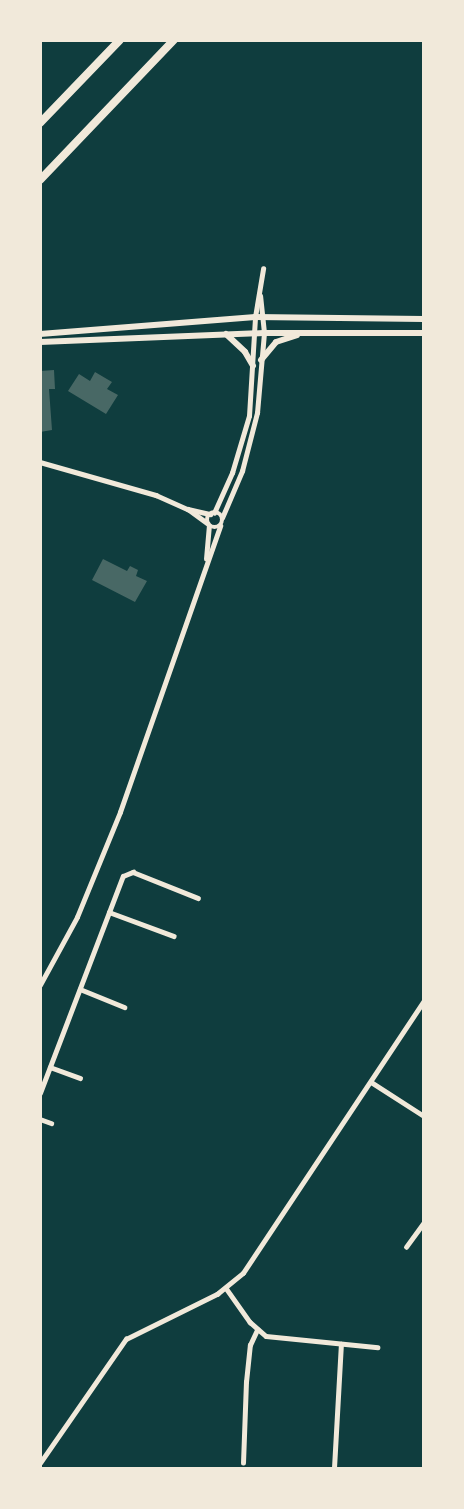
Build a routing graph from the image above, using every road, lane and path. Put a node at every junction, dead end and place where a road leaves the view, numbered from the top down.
1 (120, 40) edge
2 (174, 40) edge
3 (40, 123) edge
4 (40, 180) edge
5 (263, 269) dead end
6 (259, 294) junction
7 (255, 317) junction
8 (264, 317) junction
9 (423, 319) edge
10 (264, 333) junction
11 (303, 333) junction
12 (423, 333) edge
13 (40, 334) edge
14 (226, 334) junction
15 (254, 334) junction
16 (40, 342) edge
17 (261, 360) junction
18 (253, 366) junction
19 (40, 462) edge
20 (188, 509) junction
21 (212, 513) junction
22 (222, 518) junction
23 (208, 525) junction
24 (220, 526) junction
25 (206, 559) junction
26 (198, 898) dead end
27 (109, 912) junction
28 (174, 936) dead end
29 (40, 985) edge
30 (80, 989) junction
31 (423, 1001) edge
32 (124, 1007) dead end
33 (50, 1067) junction
34 (80, 1078) dead end
35 (371, 1082) junction
36 (40, 1093) edge
37 (423, 1116) edge
38 (40, 1119) edge
39 (51, 1123) dead end
40 (423, 1222) edge
41 (406, 1247) dead end
42 (226, 1288) junction
43 (257, 1330) junction
44 (341, 1344) junction
45 (376, 1347) dead end
46 (40, 1463) edge
47 (243, 1463) dead end
48 (334, 1468) edge

1 - 3 highway
2 - 4 highway
5 - 6 street
6 - 7 street
6 - 8 street
7 - 8 main road
7 - 13 main road
7 - 15 street
8 - 9 main road
8 - 10 street
10 - 11 main road
10 - 15 main road
10 - 17 street
11 - 12 main road
11 - 17 main road
14 - 15 main road
14 - 16 main road
14 - 18 main road
15 - 18 street
17 - 22 street
18 - 21 street
19 - 20 street
20 - 21 street
20 - 23 street
21 - 22 street
21 - 23 street
22 - 24 street
23 - 24 street
23 - 25 street
24 - 25 street
25 - 29 street
26 - 27 street
27 - 28 street
27 - 30 street
30 - 32 street
30 - 33 street
31 - 35 street
33 - 34 street
33 - 36 street
35 - 37 street
35 - 42 street
38 - 39 street
40 - 41 street
42 - 43 street
42 - 46 street
43 - 44 street
43 - 47 street
44 - 45 street
44 - 48 street

